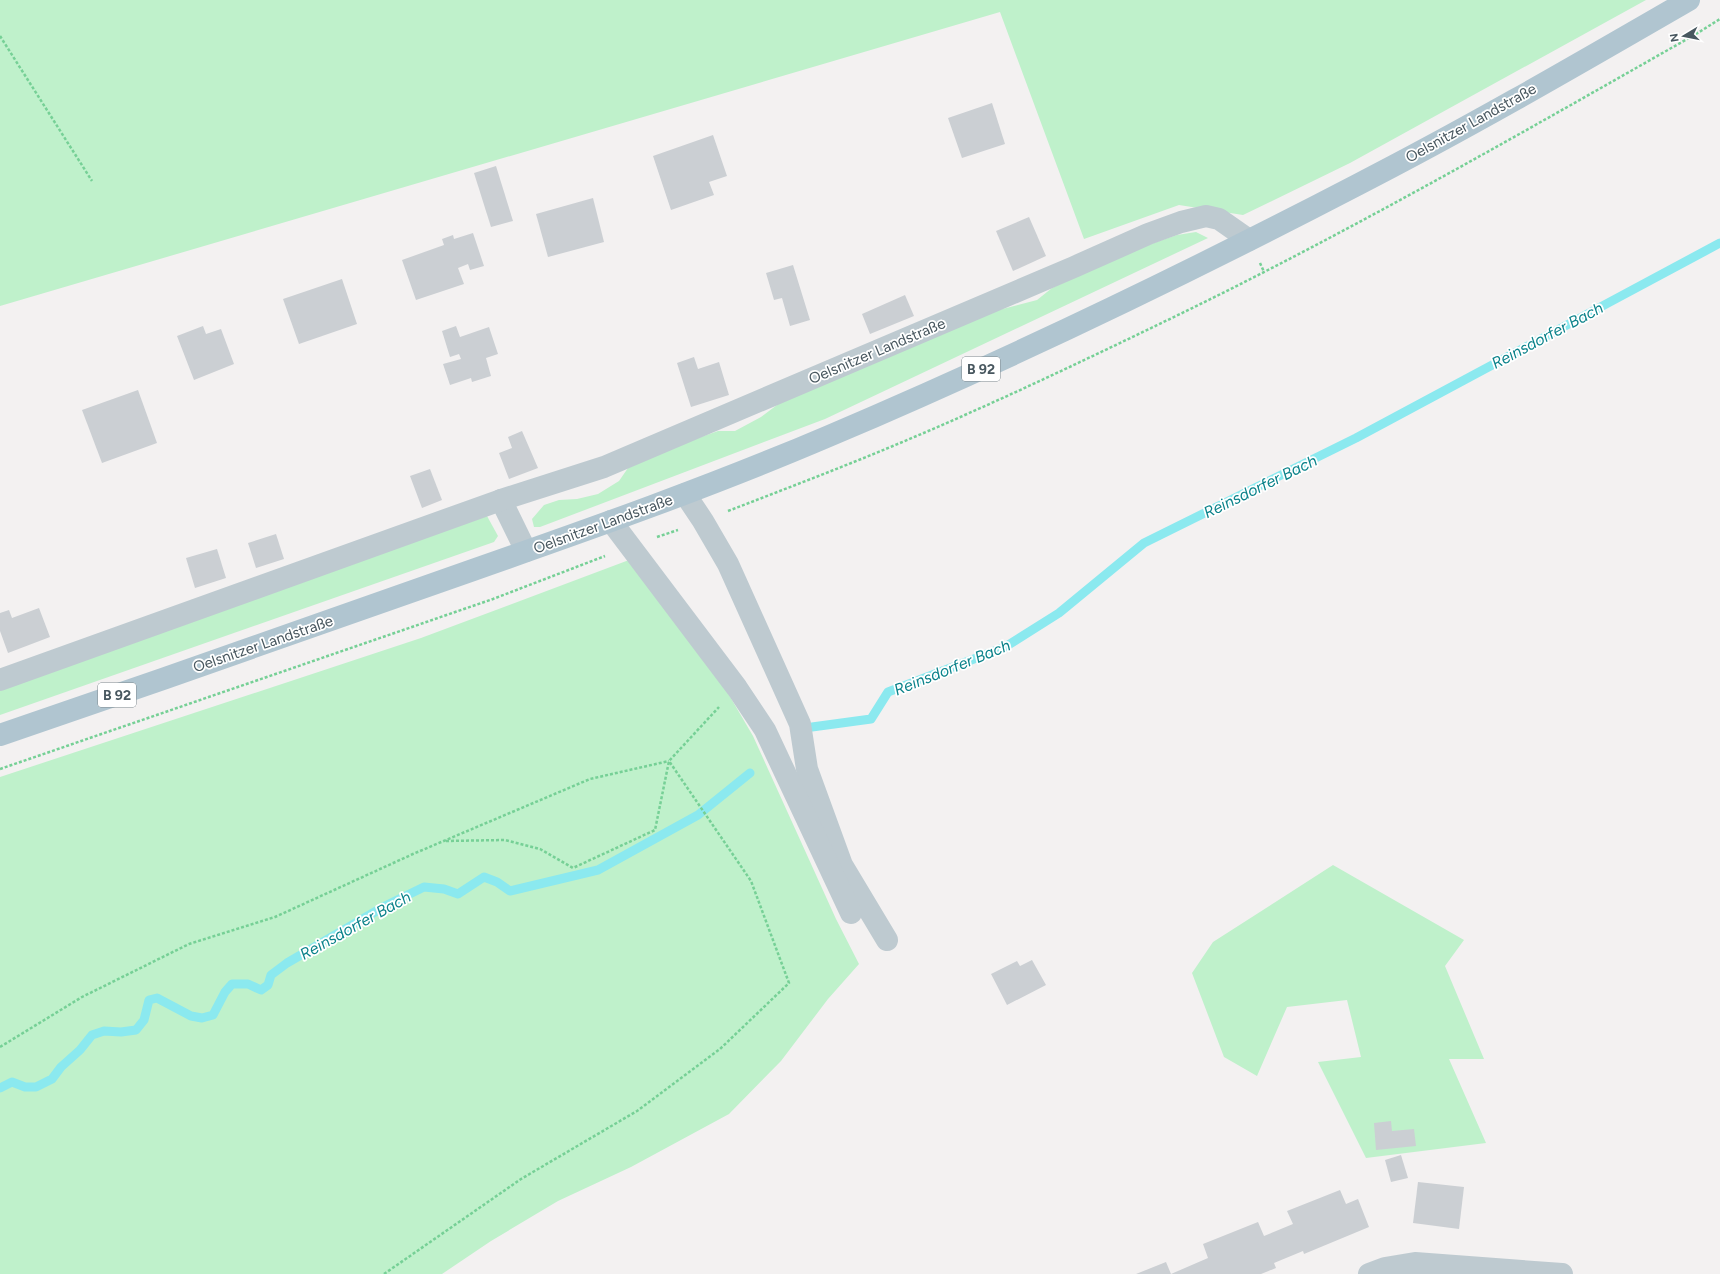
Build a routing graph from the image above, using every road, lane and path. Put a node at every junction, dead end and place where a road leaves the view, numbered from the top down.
1 (1689, 0) edge
2 (1720, 19) edge
3 (0, 36) edge
4 (92, 181) dead end
5 (1248, 240) junction
6 (1264, 272) dead end
7 (685, 494) junction
8 (501, 500) junction
9 (611, 522) junction
10 (526, 551) junction
11 (0, 680) edge
12 (737, 688) junction
13 (0, 735) edge
14 (669, 761) junction
15 (444, 841) junction
16 (851, 914) dead end
17 (887, 940) dead end
18 (0, 1047) edge
19 (384, 1274) edge
20 (1369, 1274) edge
21 (1562, 1274) edge

1 - 5 main road, Oelsnitzer Landstraße / B 92
2 - 6 path
3 - 4 path
5 - 7 main road, Oelsnitzer Landstraße / B 92
5 - 8 street, Oelsnitzer Landstraße
7 - 9 main road, Oelsnitzer Landstraße / B 92
7 - 17 street
8 - 10 street, Oelsnitzer Landstraße
8 - 11 street, Oelsnitzer Landstraße
9 - 10 main road, Oelsnitzer Landstraße / B 92
9 - 12 street
10 - 13 main road, Oelsnitzer Landstraße / B 92
12 - 14 path
12 - 16 street
14 - 15 path
14 - 15 path
14 - 19 path
15 - 18 path
20 - 21 street

